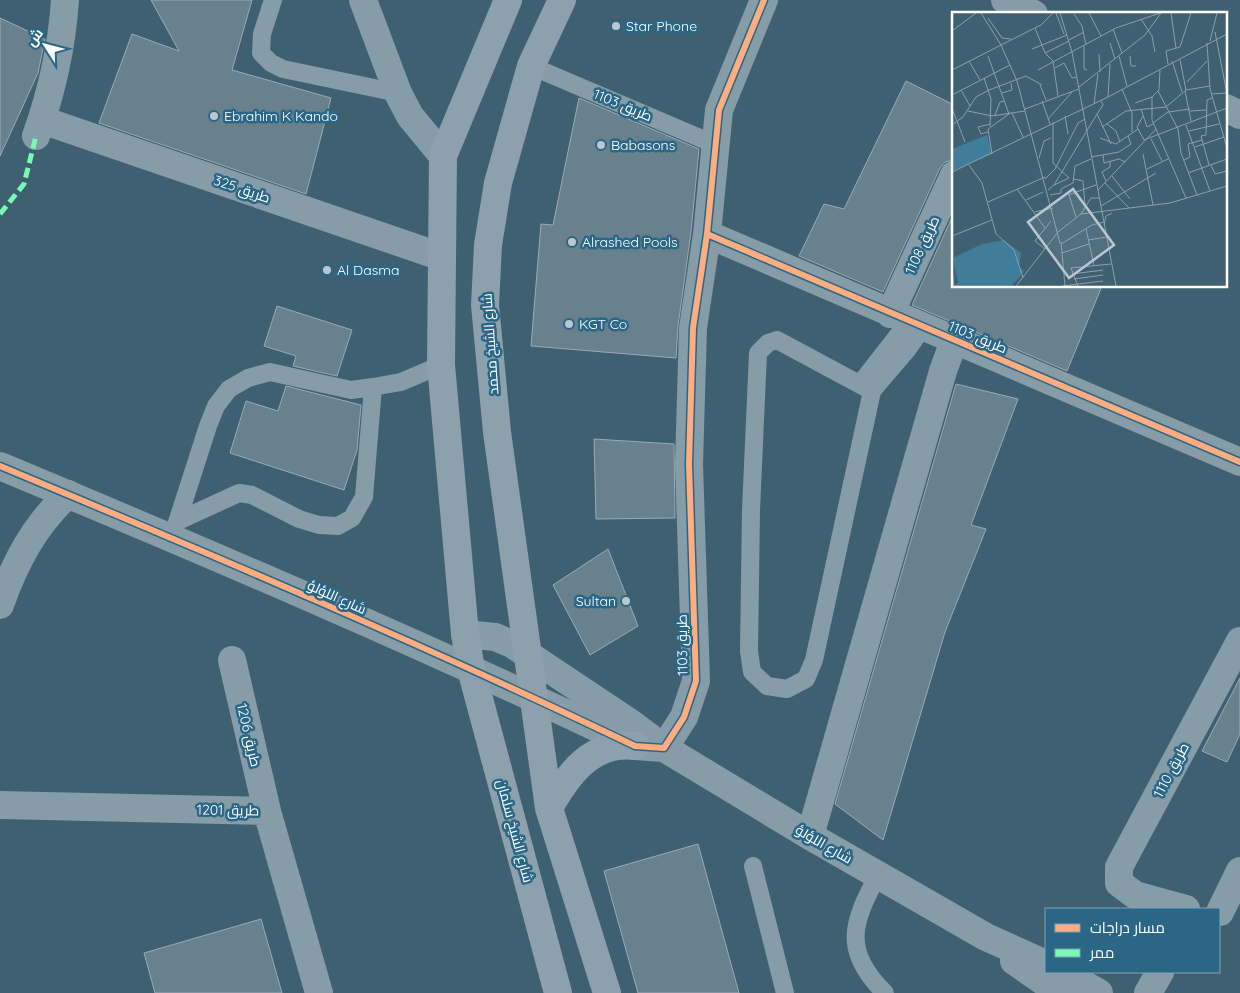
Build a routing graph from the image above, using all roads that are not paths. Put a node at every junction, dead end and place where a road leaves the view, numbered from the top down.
1 (65, 0) edge
2 (273, 0) edge
3 (363, 0) edge
4 (508, 0) edge
5 (562, 0) edge
6 (764, 0) edge
7 (1006, 0) edge
8 (1030, 12) edge
9 (531, 66) junction
10 (398, 93) junction
11 (1228, 109) edge
12 (1240, 115) edge
13 (714, 144) junction
14 (444, 156) junction
15 (952, 181) edge
16 (707, 234) junction
17 (442, 257) junction
18 (907, 321) junction
19 (954, 341) junction
20 (441, 365) junction
21 (373, 387) junction
22 (866, 388) junction
23 (1240, 462) edge
24 (0, 466) edge
25 (68, 494) junction
26 (175, 529) junction
27 (0, 606) edge
28 (465, 634) junction
29 (1240, 641) edge
30 (528, 653) junction
31 (232, 660) dead end
32 (471, 669) junction
33 (534, 697) junction
34 (635, 746) junction
35 (664, 748) junction
36 (0, 805) edge
37 (549, 808) junction
38 (267, 811) junction
39 (810, 836) junction
40 (753, 866) dead end
41 (1240, 871) edge
42 (878, 875) junction
43 (1182, 908) edge
44 (1226, 913) edge
45 (986, 937) junction
46 (1045, 964) edge
47 (1064, 973) edge
48 (1159, 973) edge
49 (319, 993) edge
50 (558, 993) edge
51 (607, 993) edge
52 (785, 993) edge
53 (885, 993) edge
54 (1060, 993) edge
55 (1099, 993) edge
56 (1148, 993) edge

1 - 17 street, طريق 325
2 - 10 lane
3 - 10 street
4 - 14 main road
5 - 9 main road, شارع الشيخ محمد
6 - 13 street, طريق 1103
7 - 8 street
9 - 13 lane, طريق 1103
9 - 30 main road, شارع الشيخ محمد
10 - 14 street
11 - 12 street
13 - 16 street, طريق 1103
14 - 17 main road
15 - 18 street, طريق 1108
16 - 18 street, طريق 1103
16 - 35 street, طريق 1103
17 - 20 main road
18 - 19 street, طريق 1103
18 - 22 lane
19 - 23 street, طريق 1103
19 - 39 street
20 - 21 lane
20 - 28 main road
21 - 26 lane
21 - 26 lane
22 - 22 lane
24 - 25 street, شارع اللؤلؤ
25 - 26 street, شارع اللؤلؤ
25 - 27 street
26 - 32 street, شارع اللؤلؤ
28 - 30 street, شارع اللؤلؤ
28 - 32 main road
29 - 43 street, طريق 1110
30 - 33 main road, شارع الشيخ محمد
30 - 35 street, شارع اللؤلؤ
31 - 38 street, طريق 1206
32 - 33 street, شارع اللؤلؤ
32 - 50 main road, شارع الشيخ سلمان
33 - 34 street, شارع اللؤلؤ
33 - 37 main road
34 - 35 street, شارع اللؤلؤ
34 - 37 main road
35 - 39 street, شارع اللؤلؤ
36 - 38 street, طريق 1201
37 - 51 main road
38 - 49 street, طريق 1201
39 - 42 street, شارع اللؤلؤ
40 - 52 lane
41 - 44 street
42 - 45 street, شارع اللؤلؤ
42 - 53 lane
45 - 46 street, شارع اللؤلؤ
45 - 54 street, شارع اللؤلؤ
47 - 55 street
48 - 56 street

